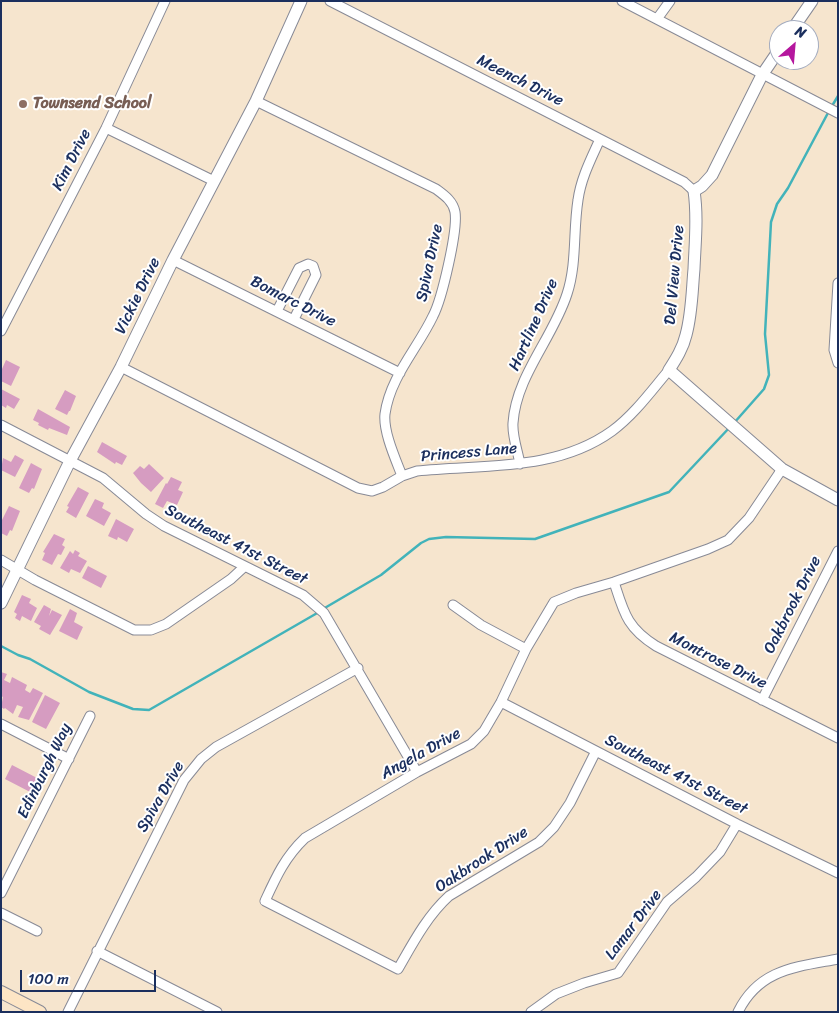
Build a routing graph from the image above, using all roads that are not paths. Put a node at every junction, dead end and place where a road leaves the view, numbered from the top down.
1 (165, 1) edge
2 (301, 1) edge
3 (330, 1) edge
4 (622, 1) edge
5 (670, 1) edge
6 (812, 1) edge
7 (657, 19) junction
8 (799, 20) edge
9 (769, 65) edge
10 (762, 75) junction
11 (256, 101) junction
12 (837, 112) edge
13 (106, 128) junction
14 (600, 139) junction
15 (214, 181) junction
16 (694, 192) junction
17 (173, 260) junction
18 (838, 283) edge
19 (277, 311) junction
20 (294, 319) junction
21 (1, 331) edge
22 (838, 363) edge
23 (120, 368) junction
24 (670, 370) junction
25 (400, 373) junction
26 (1, 425) edge
27 (70, 461) junction
28 (520, 464) junction
29 (782, 469) junction
30 (402, 476) junction
31 (838, 500) edge
32 (838, 551) edge
33 (1, 560) edge
34 (244, 567) junction
35 (18, 569) junction
36 (614, 582) junction
37 (1, 603) edge
38 (453, 604) dead end
39 (526, 649) junction
40 (358, 668) junction
41 (762, 700) junction
42 (501, 702) junction
43 (90, 716) dead end
44 (1, 724) edge
45 (838, 738) edge
46 (596, 751) junction
47 (69, 759) junction
48 (418, 772) junction
49 (737, 824) junction
50 (838, 873) edge
51 (1, 894) edge
52 (1, 913) edge
53 (37, 931) dead end
54 (97, 951) junction
55 (838, 959) edge
56 (398, 969) joint
57 (1, 992) edge
58 (40, 1012) edge
59 (68, 1012) edge
60 (217, 1012) edge
61 (531, 1012) edge
62 (738, 1012) edge

1 - 13 street, Kim Drive
2 - 11 street, Vickie Drive
3 - 14 street, Meench Drive
4 - 7 street
5 - 7 street
6 - 8 street
7 - 10 street
9 - 10 street
10 - 12 street
10 - 16 street
11 - 15 street, Vickie Drive
11 - 25 street, Spiva Drive
13 - 15 street
13 - 21 street, Kim Drive
14 - 16 street, Meench Drive
14 - 28 street, Hartline Drive
15 - 17 street, Vickie Drive
16 - 24 street, Del View Drive
17 - 19 street, Bomarc Drive
17 - 23 street, Vickie Drive
18 - 22 street
19 - 20 street, Bomarc Drive
19 - 20 street
20 - 25 street, Bomarc Drive
23 - 27 street, Vickie Drive
23 - 30 street, Princess Lane
24 - 28 street, Princess Lane
24 - 29 street
25 - 30 street, Spiva Drive
26 - 27 street, Southeast 41st Street
27 - 34 street, Southeast 41st Street
27 - 35 street, Vickie Drive
28 - 30 street, Princess Lane
29 - 31 street
29 - 36 street, Angela Drive
32 - 41 street, Oakbrook Drive
33 - 35 street
34 - 35 street
34 - 40 street, Southeast 41st Street
35 - 37 street, Vickie Drive
36 - 39 street, Angela Drive
36 - 41 street, Montrose Drive
38 - 39 street
39 - 42 street, Angela Drive
40 - 48 street, Southeast 41st Street
40 - 54 street, Spiva Drive
41 - 45 street, Montrose Drive
42 - 46 street, Southeast 41st Street
42 - 48 street, Angela Drive
43 - 47 street, Edinburgh Way
44 - 47 street
46 - 49 street, Southeast 41st Street
46 - 56 street, Oakbrook Drive
47 - 51 street, Edinburgh Way
48 - 56 street, Angela Drive
49 - 50 street, Southeast 41st Street
49 - 61 street, Lamar Drive
52 - 53 street
54 - 59 street, Spiva Drive
54 - 60 street
55 - 62 street
57 - 58 main road

